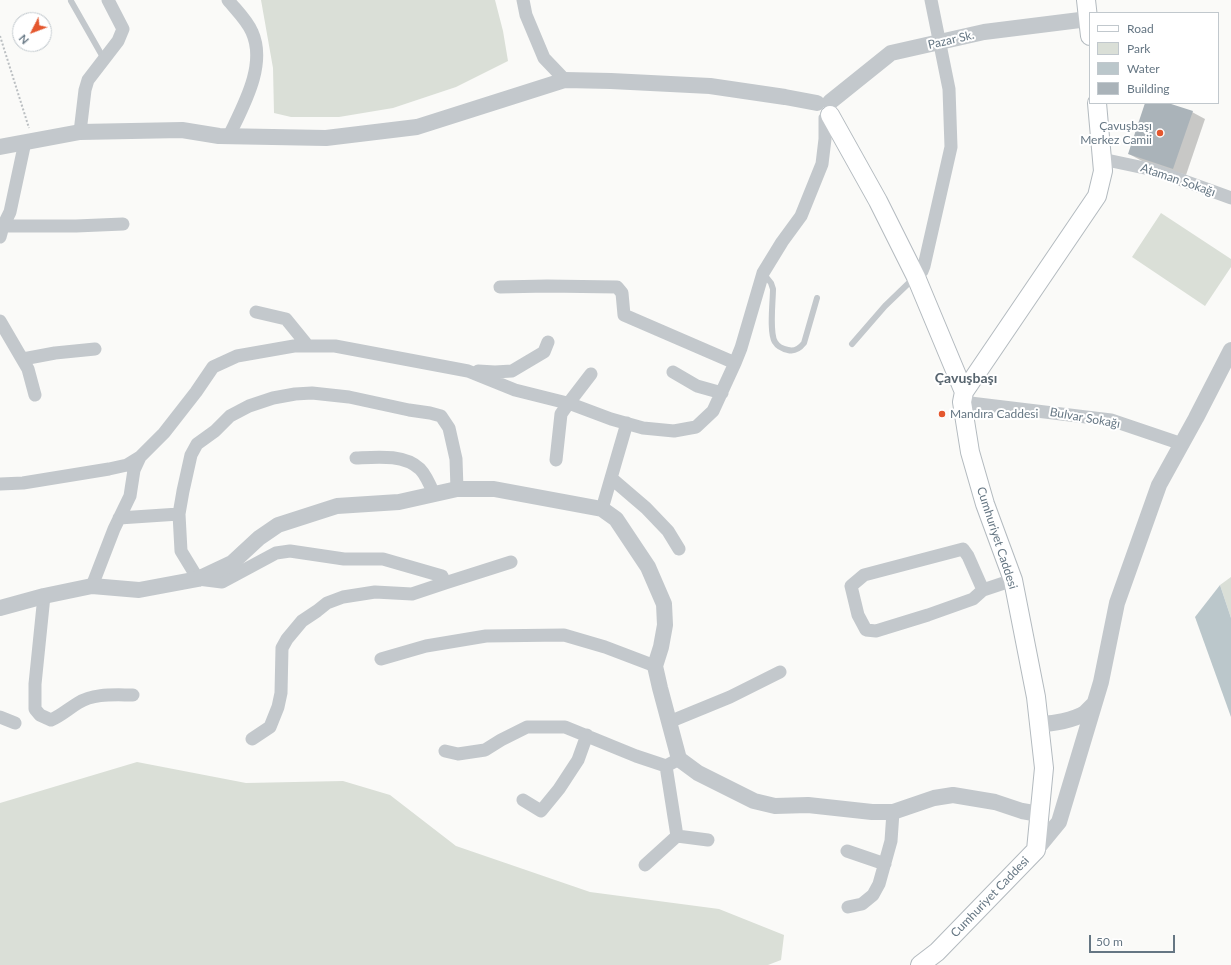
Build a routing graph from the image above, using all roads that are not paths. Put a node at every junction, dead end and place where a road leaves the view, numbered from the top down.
1 (108, 0) edge
2 (228, 0) edge
3 (523, 0) edge
4 (931, 0) edge
5 (1086, 0) edge
6 (71, 1) edge
7 (1089, 28) edge
8 (939, 42) junction
9 (104, 59) junction
10 (565, 80) junction
11 (1097, 104) edge
12 (825, 109) junction
13 (80, 132) junction
14 (229, 136) junction
15 (29, 142) junction
16 (0, 146) edge
17 (1102, 159) junction
18 (1231, 198) edge
19 (122, 224) dead end
20 (2, 231) edge
21 (763, 273) junction
22 (916, 277) junction
23 (500, 287) dead end
24 (817, 298) dead end
25 (256, 312) dead end
26 (0, 321) edge
27 (548, 342) dead end
28 (852, 344) dead end
29 (308, 346) junction
30 (95, 349) dead end
31 (1231, 350) edge
32 (23, 359) junction
33 (735, 363) junction
34 (468, 371) junction
35 (673, 372) dead end
36 (591, 374) dead end
37 (722, 393) junction
38 (35, 395) dead end
39 (963, 397) junction
40 (568, 404) junction
41 (627, 424) junction
42 (1182, 444) junction
43 (140, 457) junction
44 (356, 458) dead end
45 (556, 460) dead end
46 (611, 478) junction
47 (0, 484) edge
48 (457, 489) junction
49 (434, 494) junction
50 (602, 509) junction
51 (179, 514) junction
52 (120, 518) junction
53 (679, 549) dead end
54 (511, 562) dead end
55 (198, 579) junction
56 (1013, 580) junction
57 (445, 583) junction
58 (92, 586) junction
59 (983, 590) junction
60 (44, 596) junction
61 (5, 604) edge
62 (381, 659) dead end
63 (655, 666) junction
64 (780, 672) dead end
65 (133, 695) dead end
66 (1094, 704) junction
67 (0, 717) edge
68 (669, 722) junction
69 (15, 723) dead end
70 (1040, 724) junction
71 (586, 735) junction
72 (252, 739) dead end
73 (445, 751) dead end
74 (672, 762) junction
75 (523, 800) dead end
76 (893, 812) junction
77 (1039, 814) junction
78 (677, 836) junction
79 (708, 840) dead end
80 (1036, 850) junction
81 (846, 851) dead end
82 (885, 864) junction
83 (646, 865) dead end
84 (848, 907) dead end
85 (920, 965) edge

1 - 9 street
2 - 14 street
3 - 10 street
4 - 8 street
5 - 7 main road
6 - 9 lane
7 - 8 street, Pazar Sk.
8 - 12 street, Pazar Sk.
8 - 22 street
9 - 13 street
10 - 12 street
10 - 14 street
11 - 17 main road
12 - 21 street
12 - 22 main road, Cumhuriyet Caddesi
13 - 14 street
13 - 15 street
15 - 16 street
15 - 20 street
17 - 18 street, Ataman Sokağı
17 - 39 main road
19 - 20 street
21 - 24 lane
21 - 33 street
22 - 28 lane
22 - 39 main road, Cumhuriyet Caddesi
23 - 33 street
25 - 29 street
26 - 32 street
27 - 34 street
29 - 34 street
29 - 43 street
30 - 32 street
31 - 42 street
32 - 38 street
33 - 37 street
34 - 40 street
35 - 37 street
36 - 40 street
37 - 41 street
39 - 42 street, Bulvar Sokağı
39 - 56 main road, Cumhuriyet Caddesi
40 - 41 street
40 - 45 street
41 - 46 street
42 - 66 street
43 - 47 street
43 - 52 street
44 - 49 street
46 - 50 street
46 - 53 street
48 - 49 street
48 - 50 street
48 - 51 street
49 - 55 street
50 - 63 street
51 - 52 street
51 - 55 street
52 - 58 street
54 - 57 street
55 - 57 street
55 - 58 street
56 - 59 street
56 - 70 main road, Cumhuriyet Caddesi
57 - 72 street
58 - 60 street
59 - 59 street
60 - 61 street
60 - 65 street
62 - 63 street
63 - 68 street
64 - 68 street
66 - 70 street
66 - 80 street
67 - 69 street
68 - 74 street
70 - 77 main road, Cumhuriyet Caddesi
71 - 73 street
71 - 74 street
71 - 75 street
74 - 76 street
74 - 78 street
76 - 77 street
76 - 82 street
77 - 80 main road, Cumhuriyet Caddesi
78 - 79 street
78 - 83 street
80 - 85 main road, Cumhuriyet Caddesi
81 - 82 street
82 - 84 street

